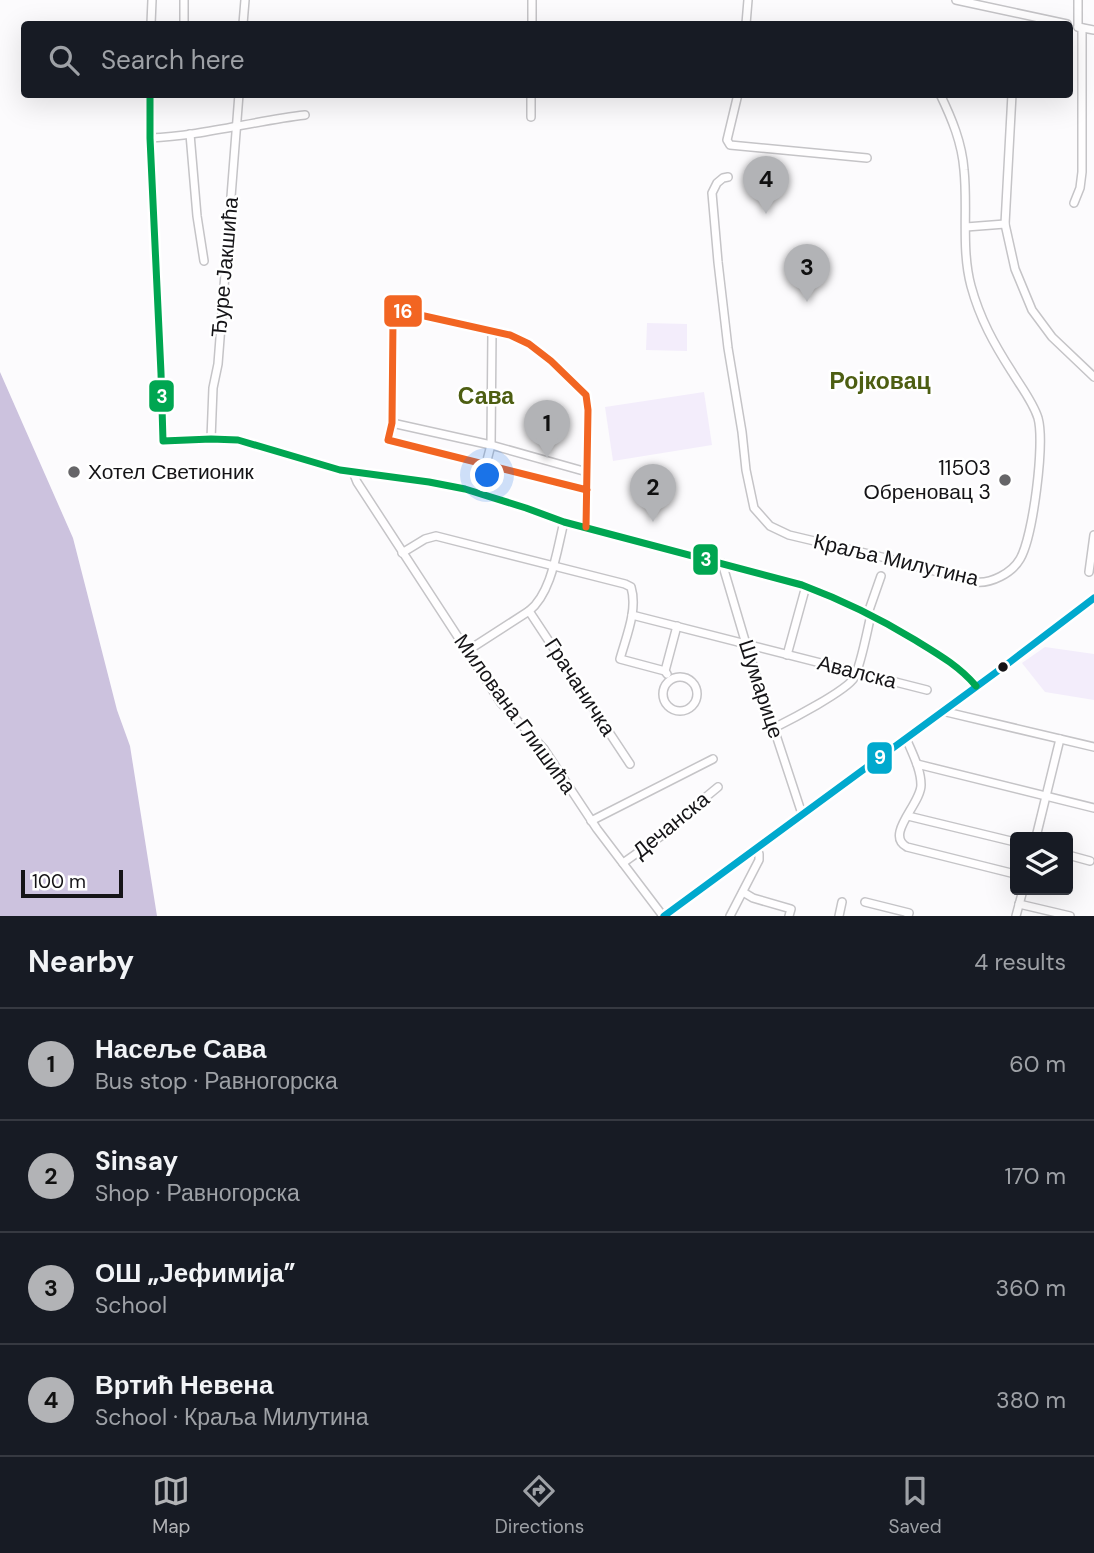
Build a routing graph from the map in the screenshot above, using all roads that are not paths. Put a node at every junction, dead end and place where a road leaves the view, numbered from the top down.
1 (152, 0) edge
2 (184, 0) edge
3 (245, 0) edge
4 (532, 0) edge
5 (748, 0) edge
6 (956, 0) edge
7 (1078, 0) edge
8 (1017, 13) junction
9 (151, 21) edge
10 (184, 21) edge
11 (243, 21) edge
12 (532, 21) edge
13 (746, 21) edge
14 (1016, 21) edge
15 (1051, 21) edge
16 (1073, 26) edge
17 (1080, 27) junction
18 (1094, 30) edge
19 (150, 98) edge
20 (239, 98) edge
21 (531, 98) edge
22 (736, 98) edge
23 (942, 98) edge
24 (1012, 98) edge
25 (305, 115) dead end
26 (531, 117) dead end
27 (237, 126) junction
28 (190, 134) junction
29 (150, 138) junction
30 (867, 158) dead end
31 (728, 177) dead end
32 (1074, 203) dead end
33 (1006, 224) junction
34 (966, 227) junction
35 (204, 261) dead end
36 (492, 332) junction
37 (1094, 377) edge
38 (392, 423) junction
39 (211, 439) junction
40 (491, 446) junction
41 (486, 464) junction
42 (353, 472) junction
43 (587, 472) junction
44 (587, 490) junction
45 (564, 522) junction
46 (586, 527) junction
47 (1094, 536) edge
48 (402, 554) junction
49 (722, 563) junction
50 (553, 564) junction
51 (1089, 572) dead end
52 (881, 576) dead end
53 (806, 586) junction
54 (1094, 598) edge
55 (530, 611) junction
56 (870, 614) junction
57 (632, 615) junction
58 (677, 626) junction
59 (746, 644) junction
60 (467, 651) junction
61 (787, 654) junction
62 (665, 671) junction
63 (857, 672) junction
64 (671, 680) junction
65 (976, 687) junction
66 (927, 690) dead end
67 (942, 711) junction
68 (774, 728) junction
69 (906, 738) junction
70 (1060, 739) junction
71 (1094, 747) edge
72 (713, 759) dead end
73 (630, 764) dead end
74 (916, 764) junction
75 (718, 787) dead end
76 (1046, 796) junction
77 (1094, 808) edge
78 (802, 814) junction
79 (908, 816) junction
80 (591, 821) junction
81 (1037, 832) edge
82 (1010, 841) edge
83 (757, 848) junction
84 (1073, 856) edge
85 (1090, 861) dead end
86 (623, 863) junction
87 (1010, 873) edge
88 (743, 892) junction
89 (1022, 895) edge
90 (842, 902) dead end
91 (865, 902) dead end
92 (1019, 904) junction
93 (884, 907) junction
94 (664, 916) edge
95 (730, 916) edge
96 (789, 916) edge
97 (839, 916) edge
98 (882, 916) edge
99 (908, 916) edge
100 (1016, 916) edge
101 (1070, 916) edge

1 - 9 street
2 - 10 street
3 - 11 street
4 - 12 street
5 - 13 street
6 - 8 street
7 - 17 street
8 - 14 street
8 - 15 street
16 - 17 street
17 - 18 street
17 - 32 street
19 - 29 street
20 - 27 street, Ђуре Јакшића
21 - 26 street
22 - 30 street
23 - 34 street, Краља Милутина
24 - 33 street
25 - 27 street
27 - 28 street
27 - 39 street, Ђуре Јакшића
28 - 29 street
28 - 35 street
29 - 39 street
31 - 34 street, Краља Милутина
33 - 34 street
33 - 37 street
36 - 38 street
36 - 40 street
36 - 43 street
38 - 40 street
38 - 41 street
39 - 42 street
40 - 41 street
40 - 43 street
41 - 44 street
42 - 45 street
42 - 48 street, Милована Глишића
43 - 44 street
44 - 46 street
45 - 46 street
45 - 50 street
46 - 49 street
47 - 51 street
48 - 50 street
48 - 60 street, Милована Глишића
49 - 53 street
49 - 59 street, Шумарице
50 - 55 street
50 - 57 street
52 - 56 street
53 - 56 street
53 - 61 street, Авалска
54 - 65 street
55 - 60 street
55 - 73 street, Грачаничка
56 - 63 street
56 - 65 street
57 - 58 street, Авалска
57 - 62 street
58 - 59 street, Авалска
58 - 62 street
59 - 61 street, Авалска
59 - 68 street, Шумарице
60 - 80 street, Милована Глишића
61 - 63 street, Авалска
62 - 64 street
63 - 66 street, Авалска
63 - 68 street
64 - 64 street
65 - 67 street
67 - 69 street
67 - 70 street
68 - 78 street, Шумарице
69 - 74 street
69 - 78 street
70 - 71 street
70 - 76 street
72 - 80 street
74 - 76 street
74 - 79 street
75 - 86 street, Дечанска
76 - 77 street
76 - 81 street
78 - 83 street
79 - 82 street
79 - 87 street
80 - 86 street, Милована Глишића
83 - 88 street
83 - 94 street
84 - 85 street
86 - 94 street, Милована Глишића
88 - 95 street
88 - 96 street
89 - 92 street
90 - 97 street
91 - 93 street
92 - 100 street
92 - 101 street
93 - 98 street
93 - 99 street

